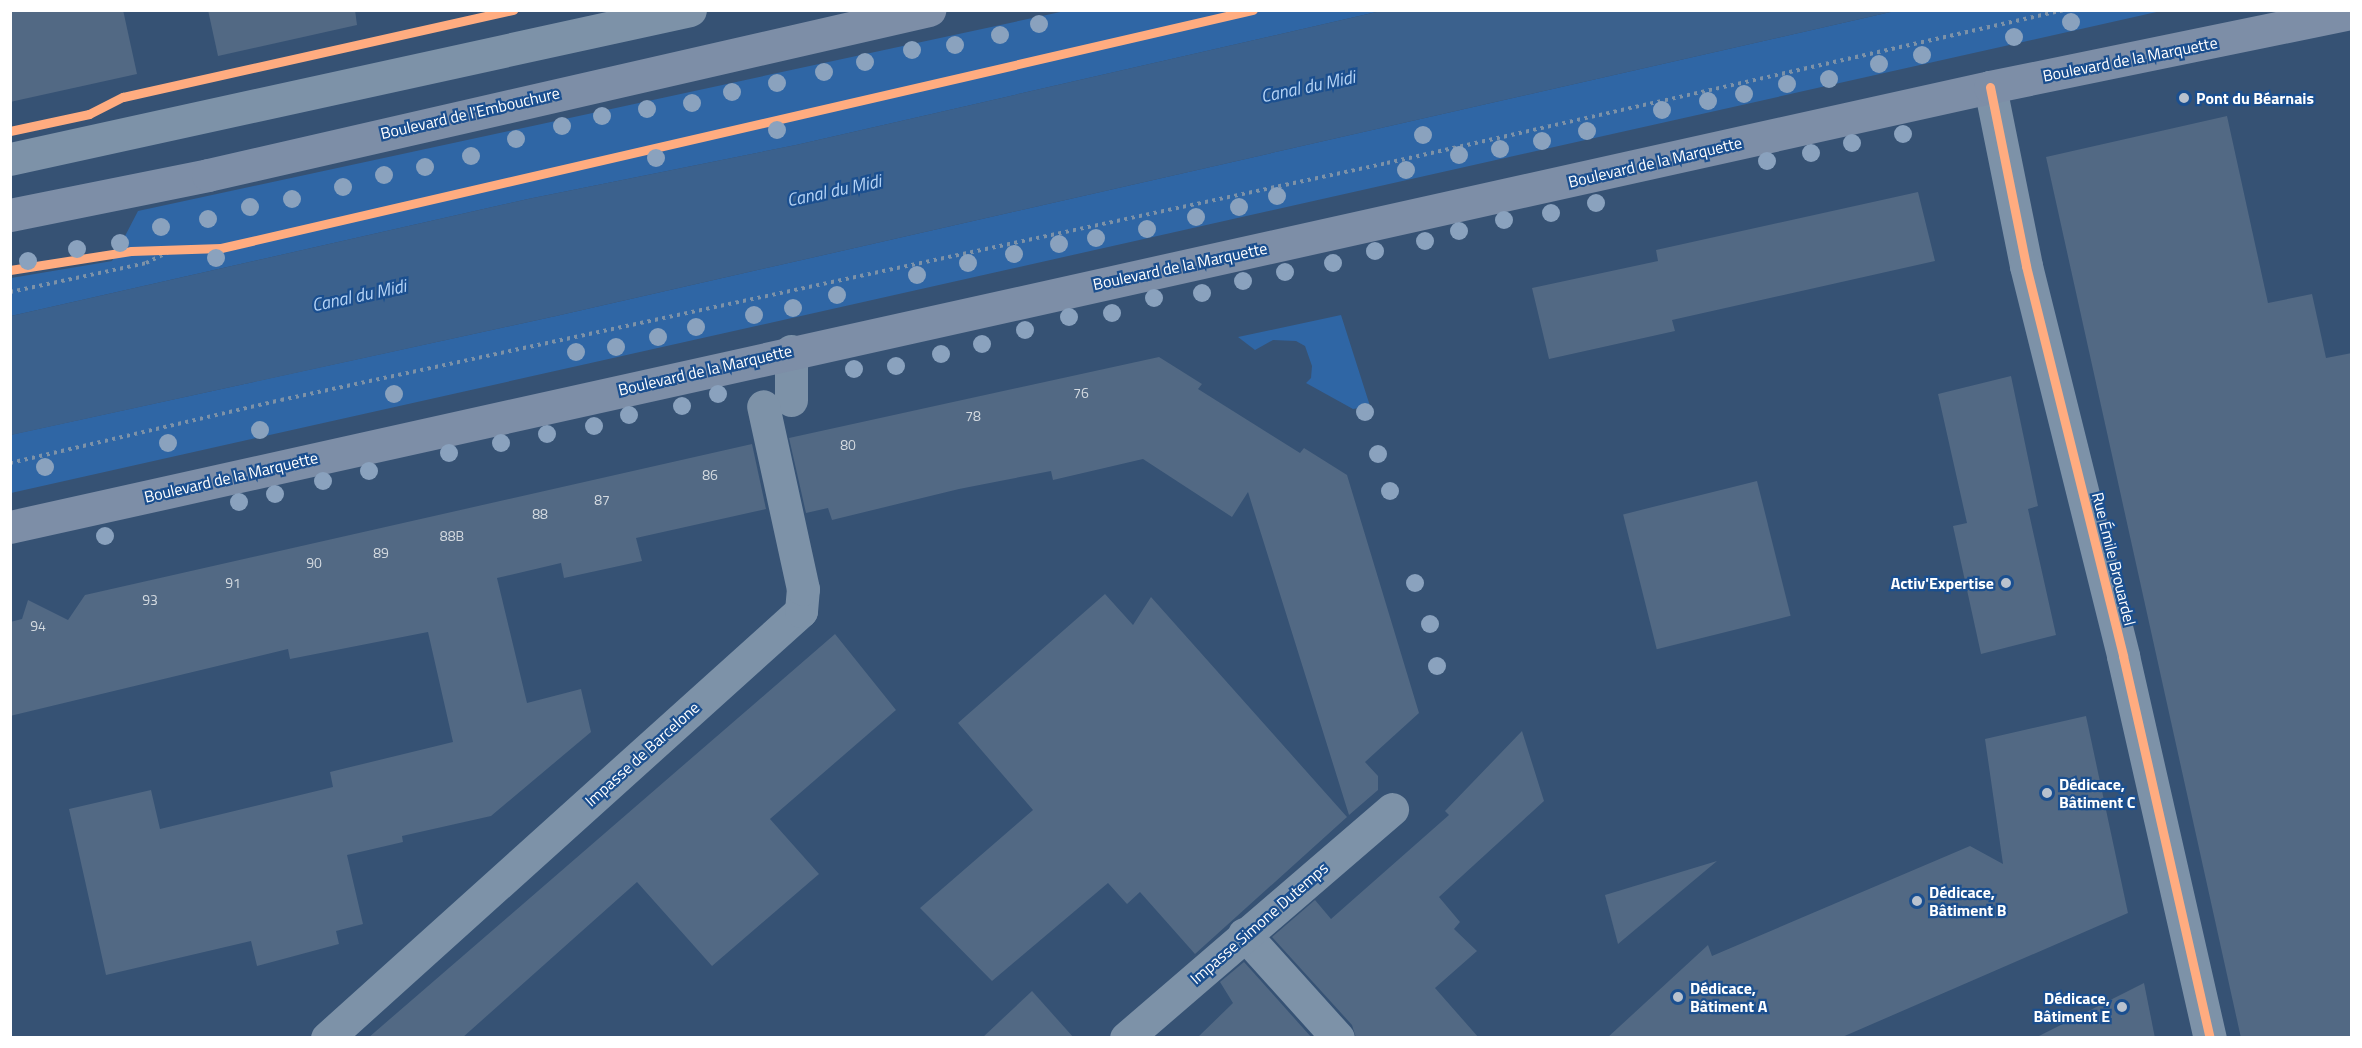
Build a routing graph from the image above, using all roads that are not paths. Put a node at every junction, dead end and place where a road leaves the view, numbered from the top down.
1 (929, 10) edge
2 (682, 11) edge
3 (2352, 13) edge
4 (1990, 87) junction
5 (10, 159) edge
6 (10, 215) edge
7 (791, 351) junction
8 (10, 527) edge
9 (1392, 809) dead end
10 (1244, 934) junction
11 (327, 1038) edge
12 (1126, 1038) edge
13 (1338, 1038) edge
14 (2210, 1038) edge

1 - 6 main road, Boulevard de l'Embouchure
2 - 5 street
3 - 4 main road, Boulevard de la Marquette
4 - 7 main road, Boulevard de la Marquette
4 - 14 street, Rue Émile Brouardel
7 - 8 main road, Boulevard de la Marquette
7 - 11 street, Impasse de Barcelone
9 - 10 street, Impasse Simone Dutemps
10 - 12 street, Impasse Simone Dutemps
10 - 13 street

